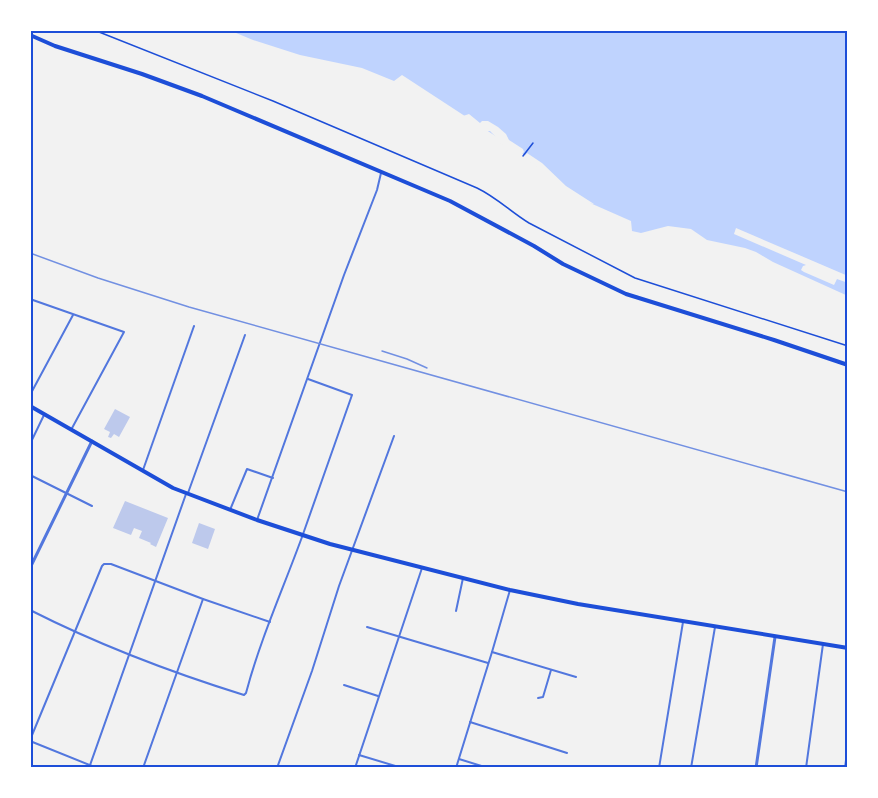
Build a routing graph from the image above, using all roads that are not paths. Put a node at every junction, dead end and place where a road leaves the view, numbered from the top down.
1 (30, 35) edge
2 (381, 173) junction
3 (30, 299) edge
4 (74, 315) junction
5 (194, 326) dead end
6 (245, 335) dead end
7 (848, 365) edge
8 (308, 379) junction
9 (30, 394) edge
10 (30, 406) edge
11 (44, 415) junction
12 (71, 430) junction
13 (394, 436) dead end
14 (92, 441) junction
15 (30, 444) edge
16 (143, 471) junction
17 (30, 475) edge
18 (273, 478) junction
19 (67, 493) junction
20 (187, 494) junction
21 (92, 506) dead end
22 (230, 510) junction
23 (257, 520) junction
24 (302, 536) junction
25 (352, 550) junction
26 (30, 568) edge
27 (422, 568) junction
28 (464, 578) junction
29 (155, 581) junction
30 (510, 590) junction
31 (203, 599) junction
32 (30, 610) edge
33 (456, 611) dead end
34 (683, 621) junction
35 (270, 622) junction
36 (367, 627) dead end
37 (715, 627) junction
38 (74, 632) junction
39 (398, 637) junction
40 (775, 637) junction
41 (823, 644) junction
42 (848, 648) edge
43 (492, 652) junction
44 (128, 655) junction
45 (488, 663) junction
46 (551, 670) junction
47 (177, 672) junction
48 (576, 677) dead end
49 (344, 685) dead end
50 (378, 696) junction
51 (538, 698) dead end
52 (470, 722) junction
53 (30, 741) edge
54 (848, 744) edge
55 (567, 753) dead end
56 (359, 755) junction
57 (459, 759) junction
58 (89, 767) edge
59 (97, 768) edge
60 (143, 768) edge
61 (276, 768) edge
62 (355, 768) edge
63 (402, 768) edge
64 (456, 768) edge
65 (488, 768) edge
66 (658, 768) edge
67 (691, 768) edge
68 (756, 768) edge
69 (806, 768) edge
70 (844, 768) edge

1 - 2 main road
2 - 7 main road
2 - 8 street
3 - 4 street
4 - 9 street
4 - 12 street
5 - 16 street
6 - 20 street
8 - 18 street
8 - 24 street
10 - 11 main road
11 - 12 main road
11 - 15 street
12 - 14 main road
13 - 25 street
14 - 16 main road
14 - 19 street
16 - 20 main road
17 - 19 street
18 - 22 street
18 - 23 street
19 - 21 street
19 - 26 street
20 - 22 main road
20 - 29 street
22 - 23 main road
23 - 24 main road
24 - 25 main road
24 - 35 street
25 - 27 main road
25 - 61 street
27 - 28 main road
27 - 39 street
28 - 30 main road
28 - 33 street
29 - 31 street
29 - 38 street
29 - 44 street
30 - 34 main road
30 - 43 street
31 - 35 street
31 - 47 street
32 - 38 street
34 - 37 main road
34 - 66 street
35 - 47 street
36 - 39 street
37 - 40 main road
37 - 67 street
38 - 44 street
38 - 53 street
39 - 45 street
39 - 50 street
40 - 41 main road
40 - 68 street
41 - 42 main road
41 - 69 street
43 - 45 street
43 - 46 street
44 - 47 street
44 - 58 street
45 - 52 street
46 - 48 street
46 - 51 street
47 - 60 street
49 - 50 street
50 - 56 street
52 - 55 street
52 - 57 street
53 - 58 street
54 - 70 street
56 - 62 street
56 - 63 street
57 - 64 street
57 - 65 street
58 - 59 street

